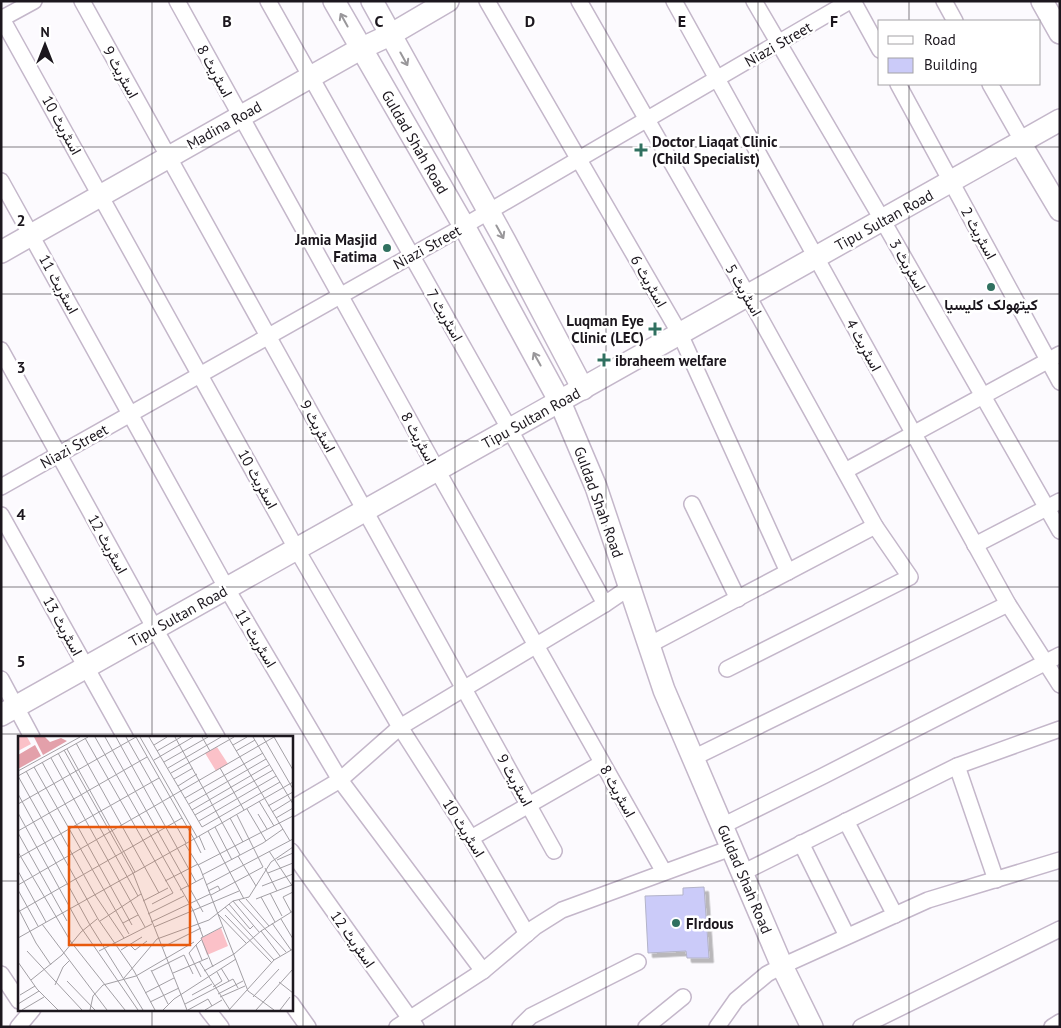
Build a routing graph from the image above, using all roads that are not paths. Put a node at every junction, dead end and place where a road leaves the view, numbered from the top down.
1 (34, 1) edge
2 (82, 1) edge
3 (177, 1) edge
4 (268, 1) edge
5 (334, 1) edge
6 (372, 1) edge
7 (448, 1) edge
8 (488, 1) edge
9 (579, 1) edge
10 (674, 1) edge
11 (754, 1) edge
12 (852, 1) edge
13 (944, 1) edge
14 (1042, 1) edge
15 (2, 18) edge
16 (954, 20) edge
17 (1060, 33) edge
18 (390, 35) junction
19 (778, 44) junction
20 (878, 46) edge
21 (360, 49) junction
22 (310, 77) junction
23 (717, 79) junction
24 (899, 85) edge
25 (991, 85) edge
26 (240, 116) junction
27 (646, 120) junction
28 (1060, 120) edge
29 (1022, 142) junction
30 (168, 157) junction
31 (579, 159) junction
32 (1, 181) edge
33 (951, 182) junction
34 (101, 195) junction
35 (1060, 210) edge
36 (489, 211) junction
37 (883, 221) junction
38 (464, 226) junction
39 (32, 234) junction
40 (1, 252) edge
41 (412, 256) junction
42 (816, 258) junction
43 (340, 296) junction
44 (748, 296) junction
45 (680, 334) junction
46 (268, 337) junction
47 (1, 350) edge
48 (1054, 357) edge
49 (200, 375) junction
50 (1060, 382) edge
51 (584, 388) junction
52 (983, 396) junction
53 (560, 402) junction
54 (130, 414) junction
55 (510, 430) junction
56 (914, 434) junction
57 (59, 454) junction
58 (437, 470) junction
59 (844, 471) junction
60 (1, 487) edge
61 (692, 504) dead end
62 (1053, 504) edge
63 (366, 511) junction
64 (1, 515) edge
65 (875, 526) junction
66 (1060, 531) edge
67 (975, 545) junction
68 (297, 550) junction
69 (788, 572) junction
70 (630, 587) junction
71 (227, 589) junction
72 (738, 599) junction
73 (605, 604) junction
74 (1008, 604) junction
75 (155, 629) junction
76 (536, 645) junction
77 (649, 645) junction
78 (1060, 655) edge
79 (1045, 662) junction
80 (86, 668) junction
81 (727, 669) dead end
82 (1, 679) edge
83 (1060, 685) edge
84 (464, 688) junction
85 (9, 711) edge
86 (400, 727) junction
87 (1060, 729) edge
88 (31, 736) edge
89 (124, 736) edge
90 (216, 736) edge
91 (693, 758) junction
92 (602, 763) junction
93 (957, 766) junction
94 (340, 780) junction
95 (529, 805) junction
96 (292, 808) edge
97 (846, 821) junction
98 (722, 826) junction
99 (471, 838) junction
100 (801, 844) junction
101 (731, 848) junction
102 (554, 851) dead end
103 (292, 852) edge
104 (1060, 860) edge
105 (664, 872) junction
106 (742, 873) junction
107 (996, 880) junction
108 (895, 915) junction
109 (1060, 929) edge
110 (528, 934) junction
111 (847, 936) junction
112 (638, 962) dead end
113 (782, 966) junction
114 (483, 971) junction
115 (1, 974) edge
116 (684, 997) dead end
117 (18, 1000) edge
118 (292, 1004) edge
119 (208, 1010) edge
120 (31, 1015) edge
121 (535, 1021) edge
122 (1060, 1022) edge
123 (407, 1024) edge
124 (18, 1027) edge
125 (221, 1027) edge
126 (308, 1027) edge
127 (520, 1027) edge
128 (646, 1027) edge
129 (717, 1027) edge
130 (812, 1027) edge
131 (861, 1027) edge
132 (1052, 1027) edge

1 - 15 street
2 - 30 street, اسٹریٹ 9
3 - 26 street, اسٹریٹ 8
4 - 22 street, اسٹریٹ 7
21 -> 5 street, Guldad Shah Road
6 - 18 street, Guldad Shah Road
7 - 18 street, Madina Road
8 - 31 street, اسٹریٹ 6
9 - 27 street, اسٹریٹ 5
10 - 23 street, اسٹریٹ 4
11 - 19 street, اسٹریٹ 3
12 - 19 street, Niazi Street
12 - 20 street
13 - 16 street
14 - 17 street
15 - 34 street, اسٹریٹ 10
18 - 21 street, Madina Road
18 -> 36 street, Guldad Shah Road
19 - 23 street, Niazi Street
19 - 37 street, اسٹریٹ 3
21 - 22 street, Madina Road
21 - 38 street, Guldad Shah Road
22 - 26 street, Madina Road
22 - 41 street, اسٹریٹ 7
23 - 27 street, Niazi Street
23 - 42 street, اسٹریٹ 4
24 - 33 street, اسٹریٹ 2
25 - 29 street
26 - 30 street, Madina Road
26 - 43 street, اسٹریٹ 8
27 - 31 street, Niazi Street
27 - 44 street, اسٹریٹ 5
28 - 29 street, Tipu Sultan Road
29 - 33 street, Tipu Sultan Road
29 - 35 street
30 - 34 street, Madina Road
30 - 46 street, اسٹریٹ 9
31 - 36 street, Niazi Street
31 - 45 street, اسٹریٹ 6
32 - 39 street, اسٹریٹ 11
33 - 37 street, Tipu Sultan Road
33 - 48 street, اسٹریٹ 2
34 - 39 street, Madina Road
34 - 49 street, اسٹریٹ 10
36 - 38 street, Niazi Street
36 -> 51 street, Guldad Shah Road
37 - 42 street, Tipu Sultan Road
37 - 52 street, اسٹریٹ 3
38 - 41 street, Niazi Street
53 -> 38 street, Guldad Shah Road
39 - 40 street, Madina Road
39 - 54 street, اسٹریٹ 11
41 - 43 street, Niazi Street
41 - 55 street, اسٹریٹ 7
42 - 44 street, Tipu Sultan Road
42 - 56 street, اسٹریٹ 4
43 - 46 street, Niazi Street
43 - 58 street, اسٹریٹ 8
44 - 45 street, Tipu Sultan Road
44 - 59 street, اسٹریٹ 5
45 - 51 street, Tipu Sultan Road
45 - 69 street, اسٹریٹ 6
46 - 49 street, Niazi Street
46 - 63 street, اسٹریٹ 9
47 - 57 street, اسٹریٹ 12
48 - 50 street, اسٹریٹ 2
48 - 52 street
49 - 54 street, Niazi Street
49 - 68 street, اسٹریٹ 10
51 - 53 street, Tipu Sultan Road
52 - 56 street
52 - 62 street, اسٹریٹ 3
53 - 55 street, Tipu Sultan Road
53 - 70 street, Guldad Shah Road
54 - 57 street, Niazi Street
54 - 71 street, اسٹریٹ 11
55 - 58 street, Tipu Sultan Road
55 - 73 street, اسٹریٹ 7
56 - 59 street
56 - 67 street, اسٹریٹ 4
57 - 60 street, Niazi Street
57 - 75 street, اسٹریٹ 12
58 - 63 street, Tipu Sultan Road
58 - 76 street, اسٹریٹ 8
59 - 65 street, اسٹریٹ 5
61 - 72 street
62 - 66 street, اسٹریٹ 3
62 - 67 street
63 - 68 street, Tipu Sultan Road
63 - 84 street, اسٹریٹ 9
64 - 80 street, اسٹریٹ 13
65 - 69 street
65 - 81 street, اسٹریٹ 5
67 - 74 street, اسٹریٹ 4
68 - 71 street, Tipu Sultan Road
68 - 86 street, اسٹریٹ 10
69 - 72 street
70 - 73 street
70 - 77 street, Guldad Shah Road
71 - 75 street, Tipu Sultan Road
71 - 94 street, اسٹریٹ 11
72 - 77 street
73 - 76 street
74 - 79 street, اسٹریٹ 4
74 - 91 street
75 - 80 street, Tipu Sultan Road
75 - 90 street, اسٹریٹ 12
76 - 84 street
76 - 92 street, اسٹریٹ 8
77 - 91 street, Guldad Shah Road
78 - 79 street
79 - 83 street, اسٹریٹ 4
79 - 98 street
80 - 85 street, Tipu Sultan Road
80 - 89 street, اسٹریٹ 13
82 - 85 street
84 - 86 street
84 - 95 street, اسٹریٹ 9
85 - 88 street
86 - 94 street
86 - 99 street, اسٹریٹ 10
87 - 93 street
91 - 98 street, Guldad Shah Road
92 - 95 street
92 - 105 street, اسٹریٹ 8
93 - 97 street
93 - 107 street
94 - 96 street
94 - 114 street, اسٹریٹ 11
95 - 99 street
95 - 102 street, اسٹریٹ 9
97 - 100 street
97 - 108 street
98 - 101 street, Guldad Shah Road
99 - 110 street, اسٹریٹ 10
100 - 106 street
100 - 111 street
101 - 105 street
101 - 106 street, Guldad Shah Road
103 - 123 street, اسٹریٹ 12
104 - 107 street
105 - 110 street
106 - 113 street, Guldad Shah Road
107 - 108 street
108 - 111 street
109 - 131 street
110 - 114 street
111 - 113 street
112 - 121 street
113 - 129 street
113 - 130 street, Guldad Shah Road
114 - 123 street
115 - 117 street
116 - 128 street
118 - 126 street
119 - 125 street
120 - 124 street
121 - 127 street
122 - 132 street

